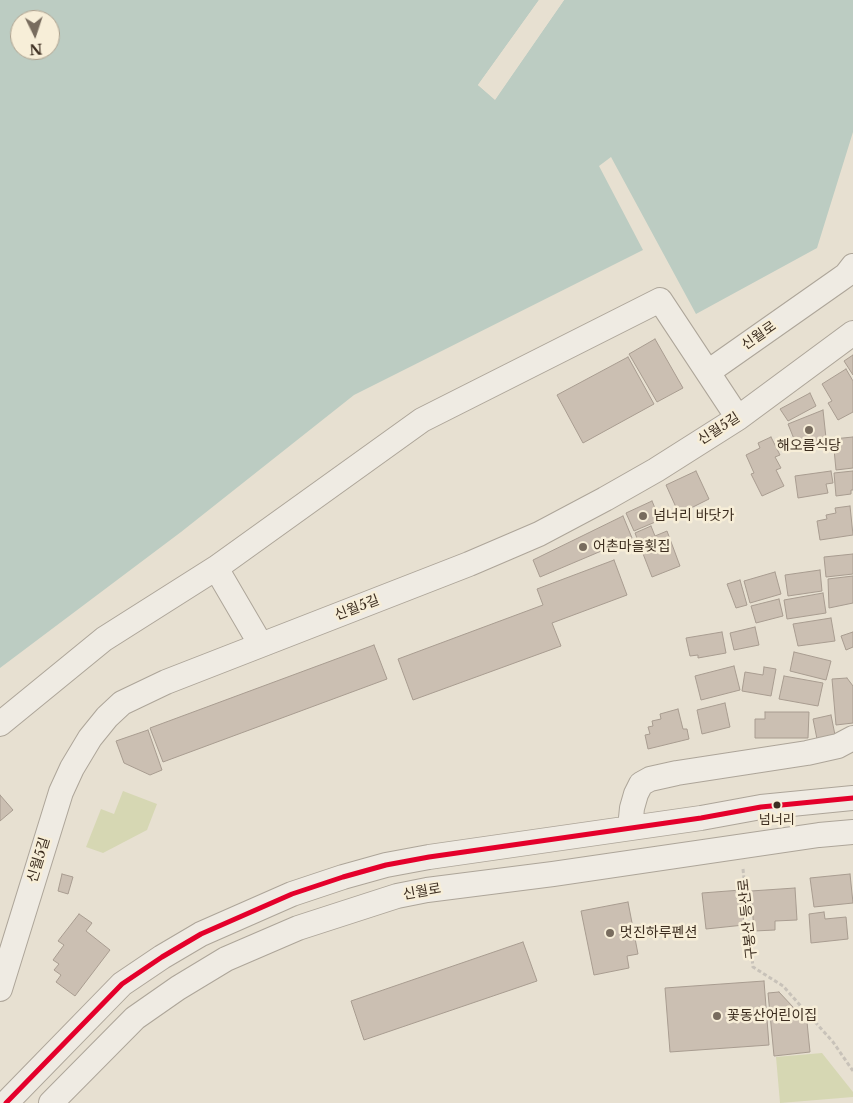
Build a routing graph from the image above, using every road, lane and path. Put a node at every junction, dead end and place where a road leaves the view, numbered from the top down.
1 (853, 266) edge
2 (853, 333) edge
3 (708, 372) junction
4 (738, 418) junction
5 (216, 568) junction
6 (261, 645) junction
7 (0, 724) edge
8 (853, 738) edge
9 (853, 798) edge
10 (630, 828) junction
11 (853, 832) edge
12 (741, 846) junction
13 (0, 989) edge
14 (853, 1071) edge
15 (6, 1103) edge
16 (51, 1103) edge

1 - 3 street, 신월로
2 - 4 street, 신월5길
3 - 4 street
3 - 5 street
4 - 6 street, 신월5길
5 - 6 street
5 - 7 street
6 - 13 street, 신월5길
8 - 10 street
9 - 10 street
10 - 15 street
11 - 12 street, 신월로
12 - 14 path, 구봉산 등산로
12 - 16 street, 신월로

